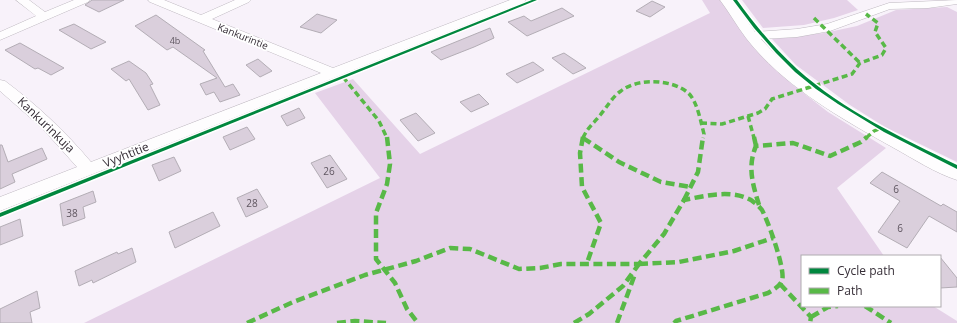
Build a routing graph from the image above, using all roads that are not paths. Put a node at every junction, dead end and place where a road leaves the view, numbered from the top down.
1 (22, 0) edge
2 (84, 0) edge
3 (154, 0) edge
4 (245, 0) edge
5 (520, 0) edge
6 (726, 0) edge
7 (957, 1) edge
8 (44, 17) junction
9 (202, 19) junction
10 (0, 36) edge
11 (751, 36) junction
12 (333, 73) junction
13 (0, 84) edge
14 (88, 170) junction
15 (957, 174) edge
16 (0, 204) edge

1 - 8 street
2 - 8 street
3 - 9 street, Kankurintie
4 - 9 street
5 - 12 street, Vyyhtitie
6 - 11 street
7 - 11 street
8 - 10 street
9 - 12 street, Kankurintie
11 - 15 street
12 - 14 street, Vyyhtitie
13 - 14 street, Kankurinkuja
14 - 16 street, Vyyhtitie

